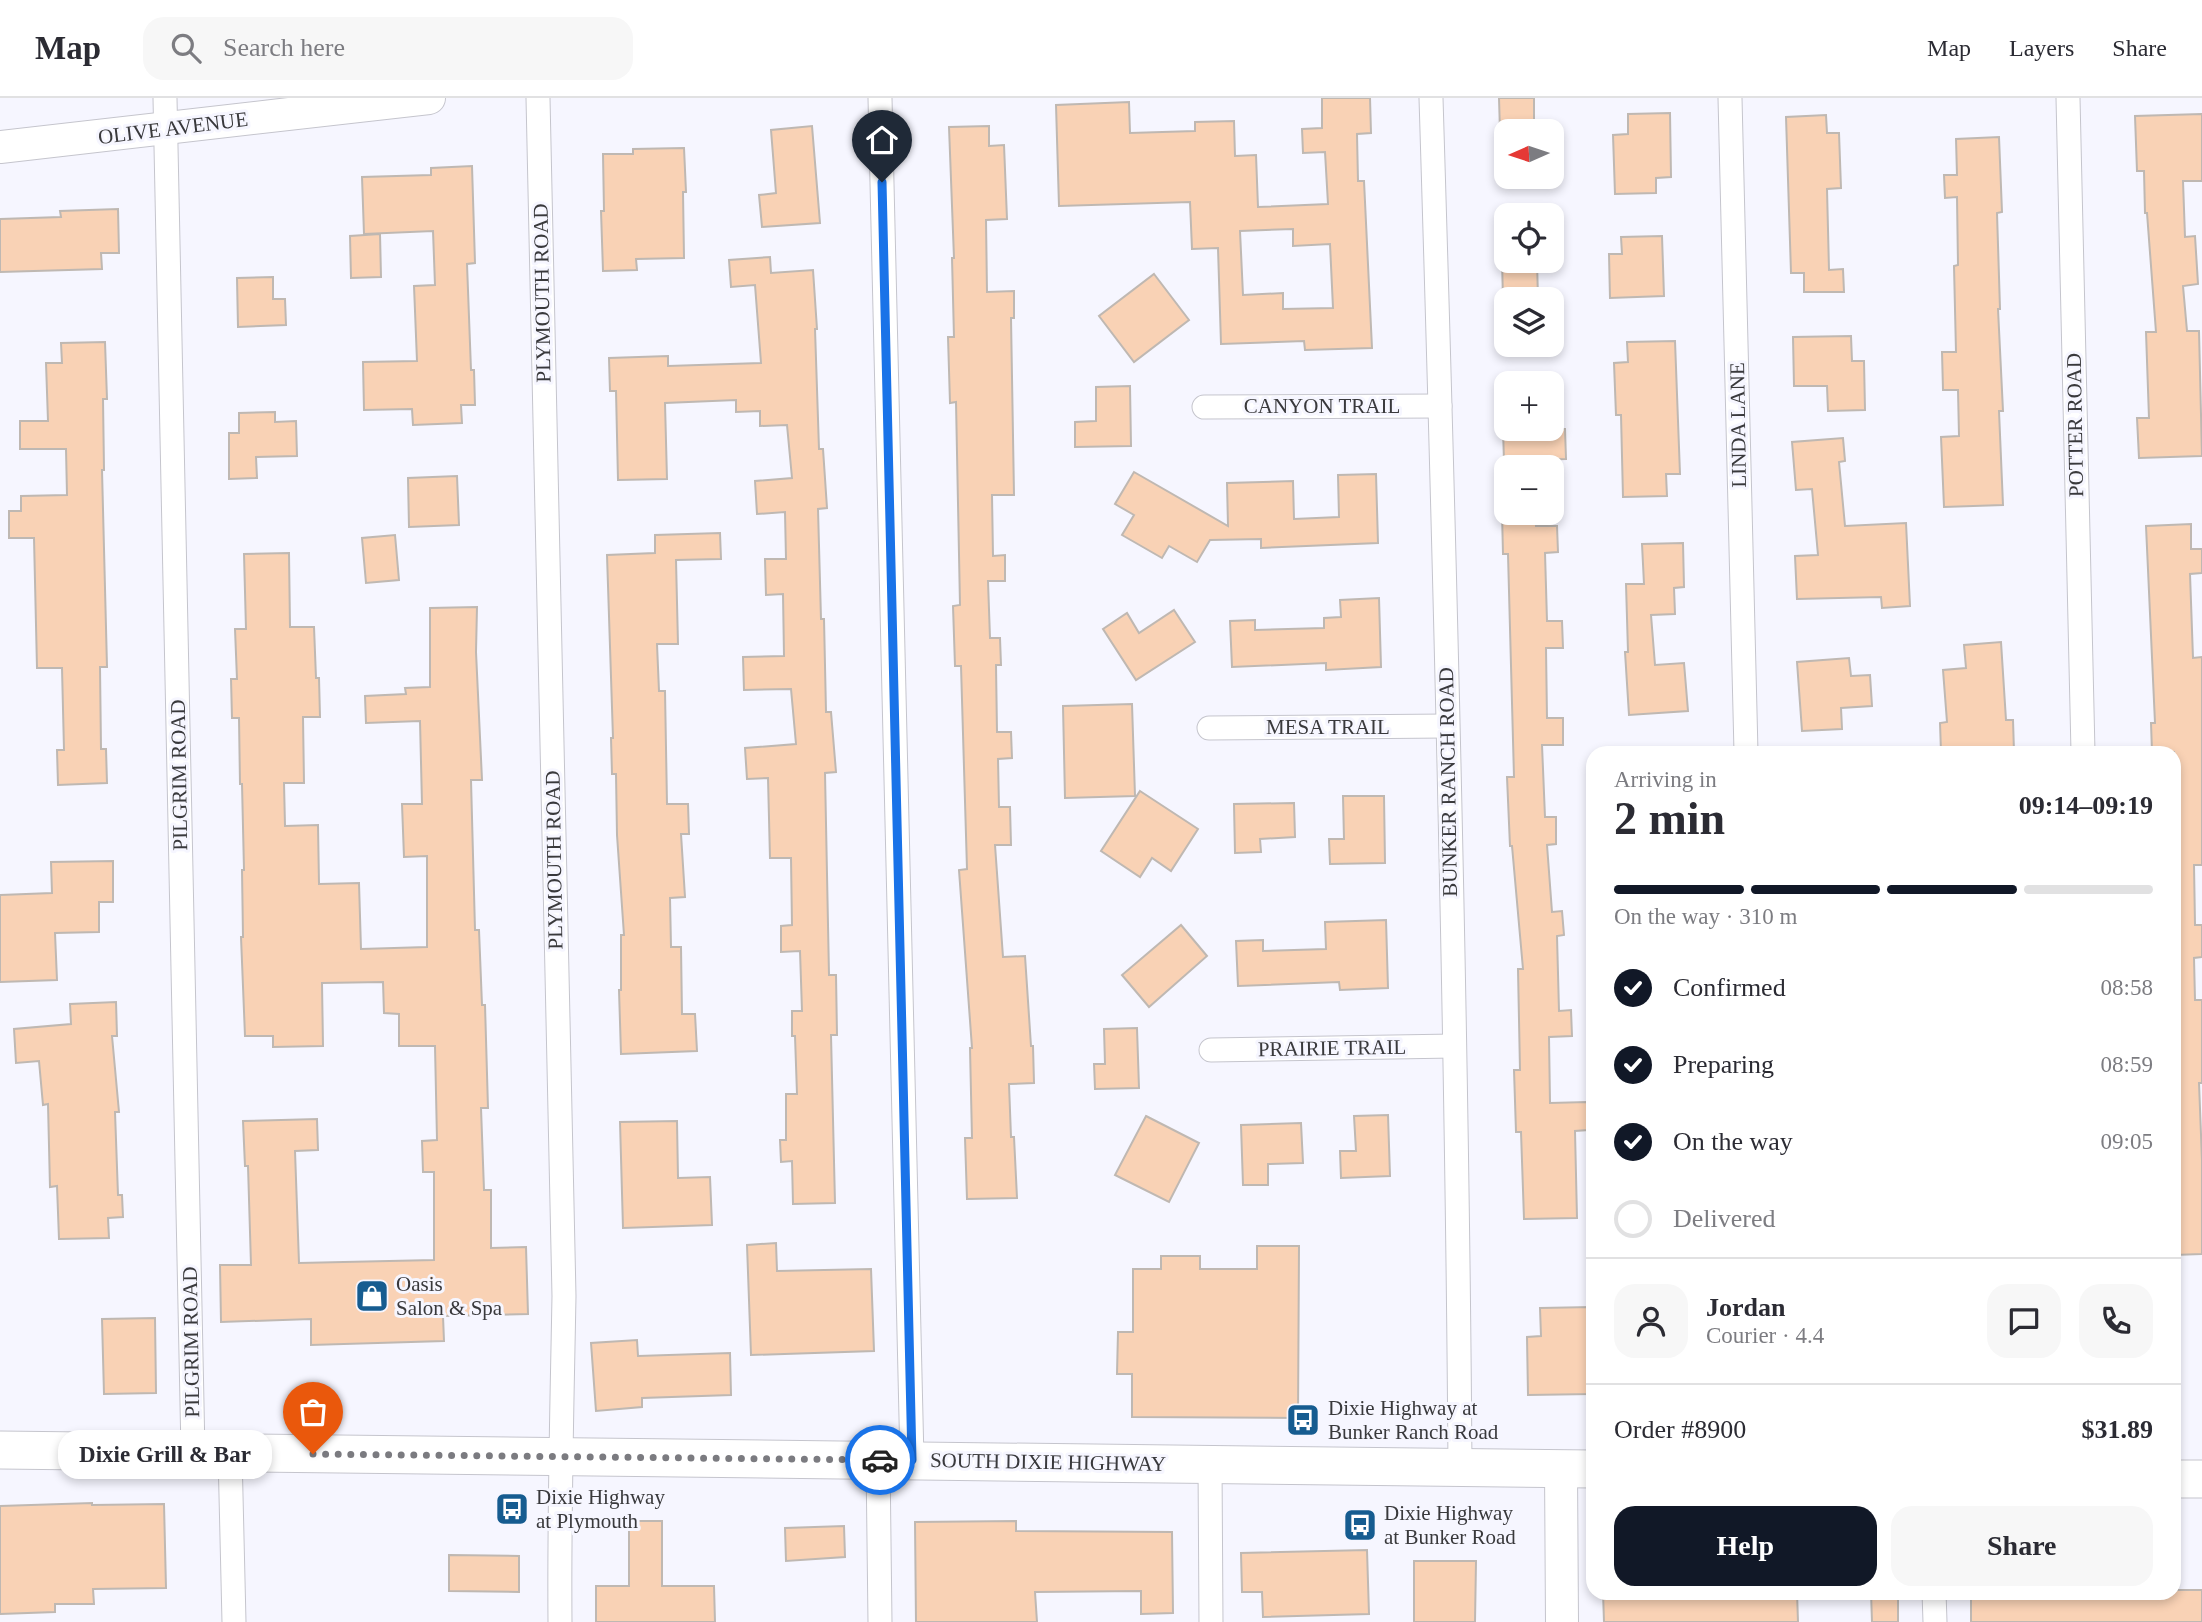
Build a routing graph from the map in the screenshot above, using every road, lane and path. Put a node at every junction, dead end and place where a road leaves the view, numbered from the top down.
1 (165, 98) edge
2 (429, 98) edge
3 (538, 98) edge
4 (880, 98) edge
5 (1431, 98) edge
6 (1730, 98) edge
7 (2068, 98) edge
8 (166, 129) junction
9 (0, 148) edge
10 (1440, 406) junction
11 (1204, 407) dead end
12 (1447, 726) junction
13 (1209, 728) dead end
14 (1746, 746) edge
15 (2082, 746) edge
16 (1454, 1046) junction
17 (1211, 1050) dead end
18 (0, 1450) edge
19 (193, 1452) junction
20 (230, 1452) junction
21 (562, 1457) junction
22 (895, 1460) junction
23 (1210, 1464) junction
24 (1460, 1467) junction
25 (1577, 1469) edge
26 (2181, 1479) edge
27 (2202, 1479) edge
28 (1934, 1600) edge
29 (233, 1622) edge
30 (560, 1622) edge
31 (880, 1622) edge
32 (1211, 1622) edge
33 (1562, 1622) edge
34 (1935, 1622) edge

1 - 8 street, PILGRIM ROAD
2 - 8 street, OLIVE AVENUE
3 - 21 street, PLYMOUTH ROAD
4 - 22 street
5 - 10 street, BUNKER RANCH ROAD
6 - 14 street, LINDA LANE
7 - 15 street, POTTER ROAD
8 - 9 street, OLIVE AVENUE
8 - 19 street, PILGRIM ROAD
10 - 11 street, CANYON TRAIL
10 - 12 street, BUNKER RANCH ROAD
12 - 13 street, MESA TRAIL
12 - 16 street, BUNKER RANCH ROAD
16 - 17 street, PRAIRIE TRAIL
16 - 24 street, BUNKER RANCH ROAD
18 - 19 main road, SOUTH DIXIE HIGHWAY
19 - 20 main road, SOUTH DIXIE HIGHWAY
20 - 21 main road, SOUTH DIXIE HIGHWAY
20 - 29 street
21 - 22 main road, SOUTH DIXIE HIGHWAY
21 - 30 street, PLYMOUTH ROAD
22 - 23 main road, SOUTH DIXIE HIGHWAY
22 - 31 street
23 - 24 main road, SOUTH DIXIE HIGHWAY
23 - 32 street
24 - 25 main road, SOUTH DIXIE HIGHWAY
25 - 33 street
26 - 27 main road
28 - 34 street

